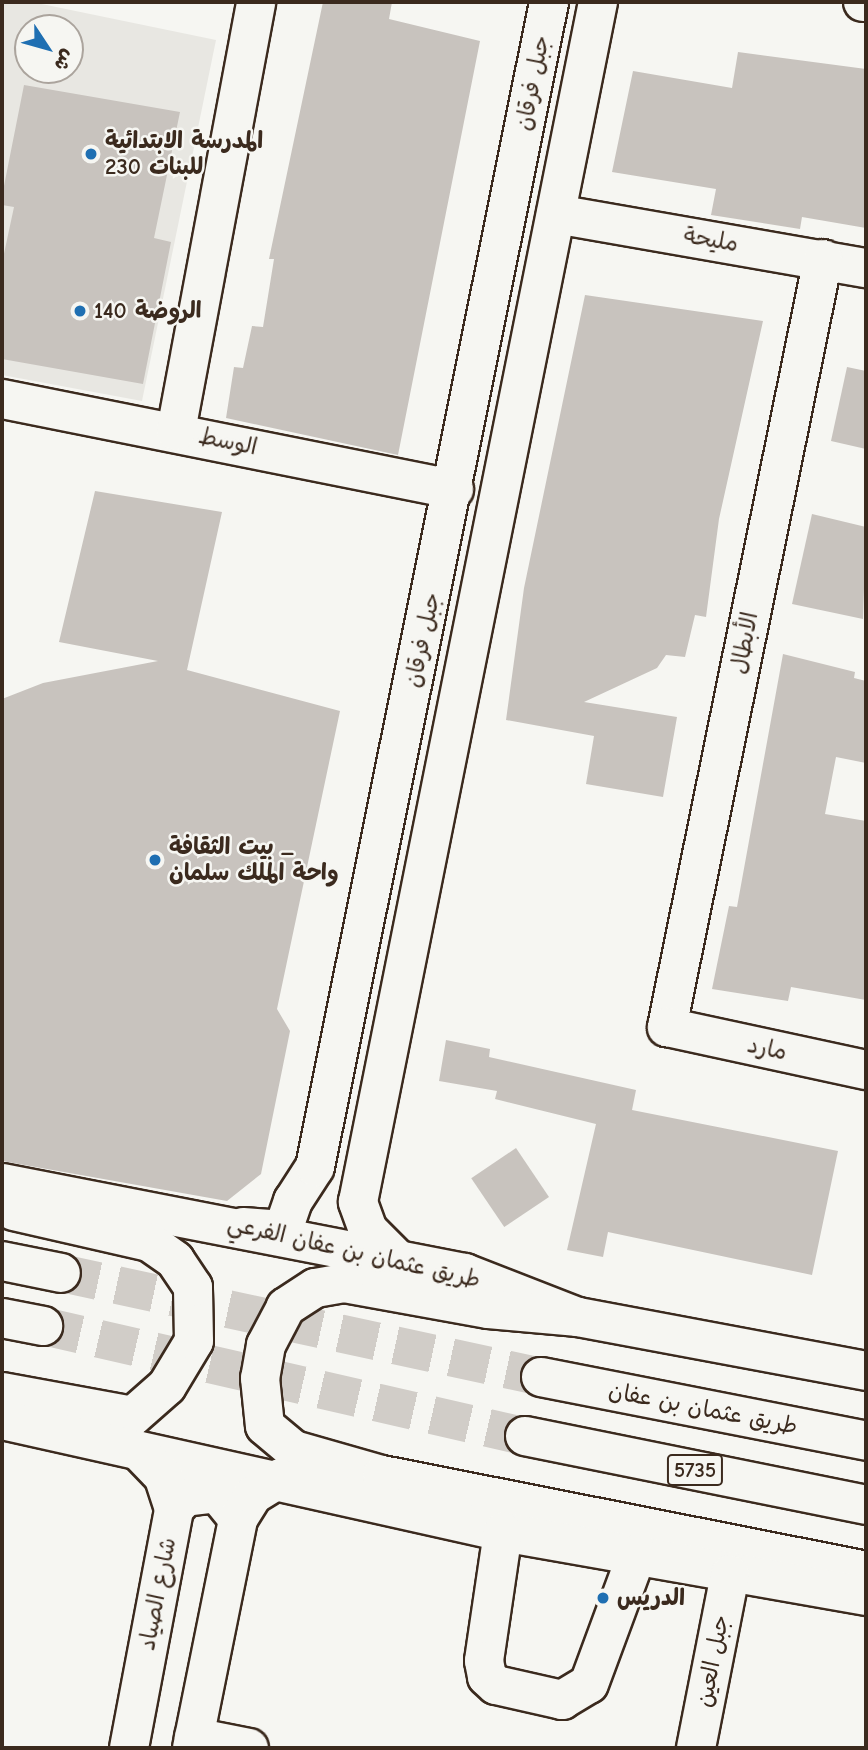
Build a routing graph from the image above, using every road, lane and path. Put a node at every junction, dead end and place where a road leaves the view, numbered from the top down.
1 (256, 2) edge
2 (549, 2) edge
3 (598, 2) edge
4 (556, 214) junction
5 (823, 259) junction
6 (866, 268) edge
7 (2, 399) edge
8 (176, 431) junction
9 (454, 489) junction
10 (667, 1027) joint
11 (866, 1070) edge
12 (365, 1164) junction
13 (315, 1167) junction
14 (2, 1183) edge
15 (2, 1209) edge
16 (243, 1227) junction
17 (397, 1259) junction
18 (2, 1261) edge
19 (61, 1273) tunnel mouth
20 (578, 1317) junction
21 (2, 1318) edge
22 (43, 1326) tunnel mouth
23 (866, 1371) edge
24 (541, 1377) tunnel mouth
25 (2, 1392) edge
26 (2, 1420) edge
27 (525, 1436) tunnel mouth
28 (866, 1441) edge
29 (139, 1451) junction
30 (280, 1478) junction
31 (866, 1505) edge
32 (174, 1509) junction
33 (238, 1519) junction
34 (503, 1532) junction
35 (637, 1554) junction
36 (866, 1571) edge
37 (730, 1574) junction
38 (866, 1596) edge
39 (193, 1743) edge
40 (129, 1748) edge
41 (249, 1748) edge
42 (696, 1748) edge

1 - 8 street
2 - 9 street, جبل فرقان
3 - 4 street, جبل فرقان
4 - 5 street, مليحة
4 - 12 street, جبل فرقان
5 - 6 street, مليحة
5 - 10 street, الأبطال
7 - 8 street, الوسط
8 - 9 street, الوسط
9 - 13 street, جبل فرقان
10 - 11 street, مارد
12 - 13 street
12 - 17 street, جبل فرقان
13 - 16 street, جبل فرقان
14 - 16 street, طريق عثمان بن عفان الفرعي
15 - 25 street
16 - 17 street, طريق عثمان بن عفان الفرعي
17 - 20 street, طريق عثمان بن عفان الفرعي
18 - 19 street
20 - 23 street, طريق عثمان بن عفان الفرعي
20 - 36 street
21 - 22 street
24 - 28 street, طريق عثمان بن عفان
26 - 29 street
27 - 31 street, 5735
29 - 30 street
29 - 32 street, شارع الصياد
30 - 33 street
30 - 34 street
32 - 33 street
32 - 40 street, شارع الصياد
33 - 39 street
34 - 35 street
34 - 35 street
35 - 37 street
37 - 38 street
37 - 42 street, جبل العين
39 - 41 street

